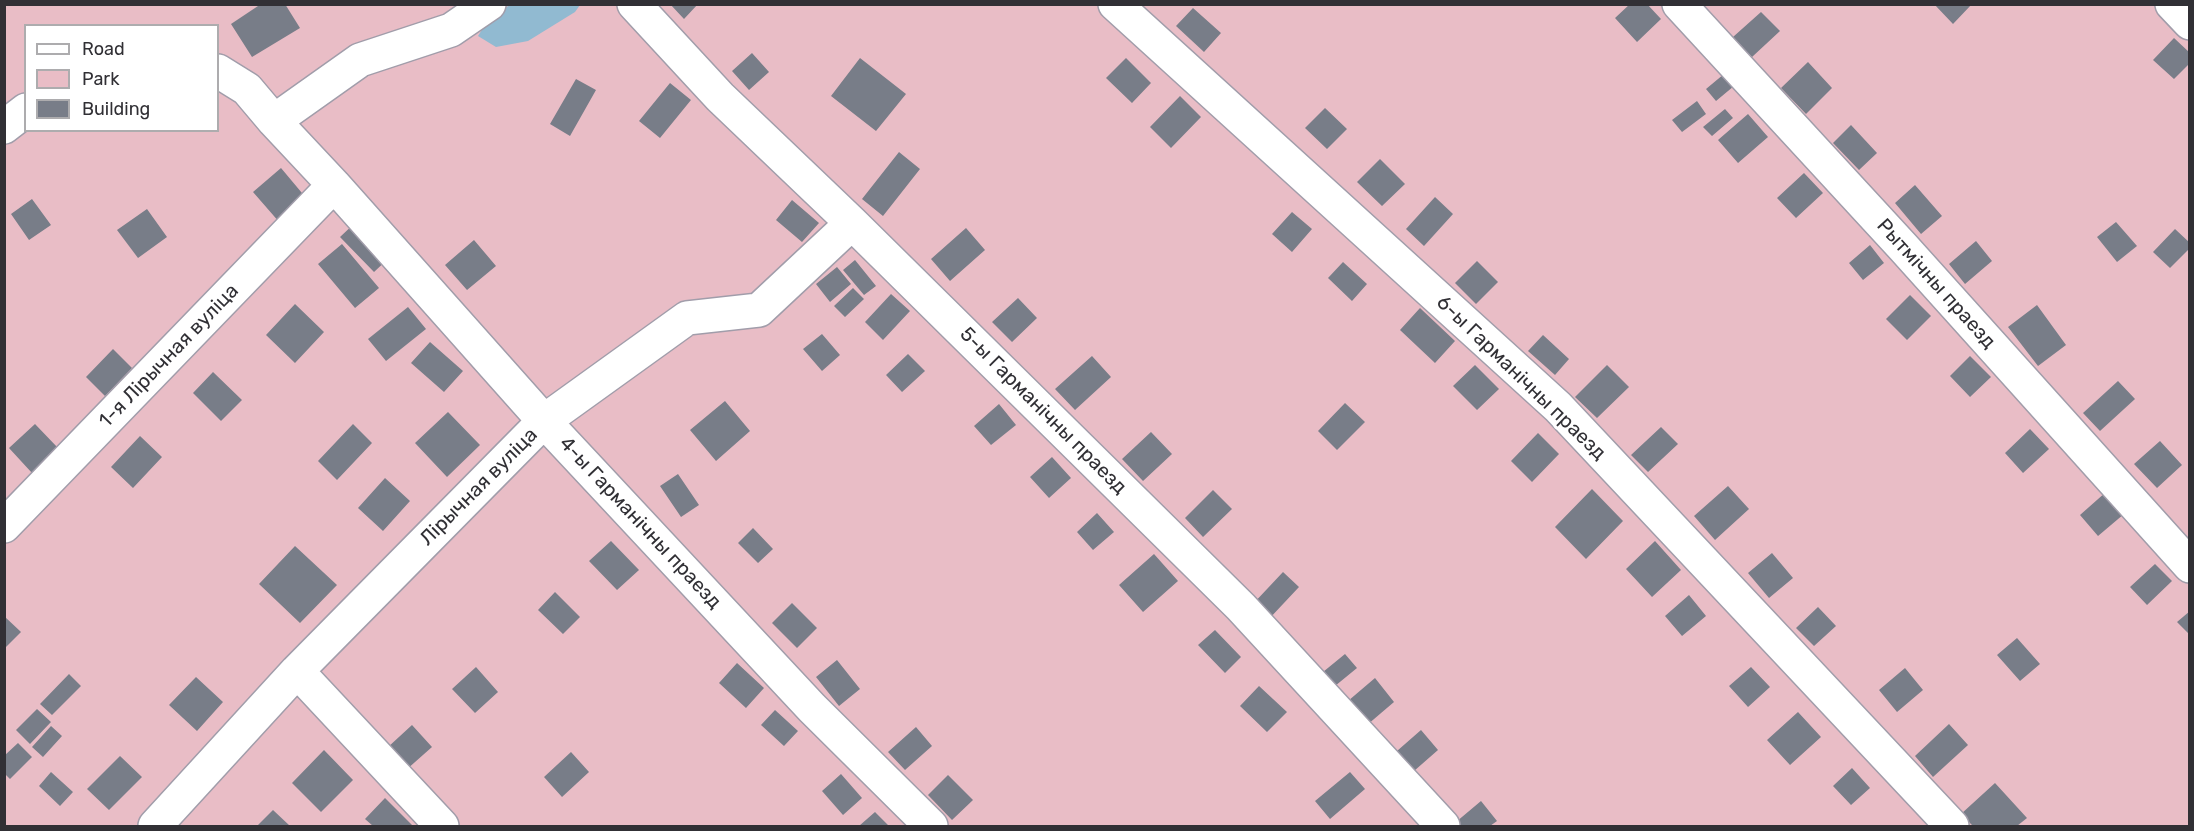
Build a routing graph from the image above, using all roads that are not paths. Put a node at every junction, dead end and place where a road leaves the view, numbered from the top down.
1 (489, 4) edge
2 (634, 4) edge
3 (1115, 4) edge
4 (1679, 4) edge
5 (2172, 4) edge
6 (2190, 23) edge
7 (219, 71) edge
8 (24, 112) edge
9 (274, 121) junction
10 (4, 127) edge
11 (334, 185) junction
12 (852, 223) junction
13 (544, 421) junction
14 (4, 526) edge
15 (2190, 566) edge
16 (297, 671) junction
17 (155, 826) edge
18 (442, 826) edge
19 (931, 826) edge
20 (1443, 826) edge
21 (1952, 826) edge

1 - 9 lane
2 - 12 lane, 5-ы Гарманічны праезд
3 - 21 lane, 6-ы Гарманічны праезд
4 - 15 lane, Рытмічны праезд
5 - 6 lane
7 - 9 lane, 4-ы Гарманічны праезд
8 - 10 lane
9 - 11 lane, 4-ы Гарманічны праезд
11 - 13 lane, 4-ы Гарманічны праезд
11 - 14 lane, 1-я Лірычная вуліца
12 - 13 lane, Лірычная вуліца
12 - 20 lane, 5-ы Гарманічны праезд
13 - 16 lane, Лірычная вуліца
13 - 19 lane, 4-ы Гарманічны праезд
16 - 17 lane, Лірычная вуліца
16 - 18 lane

